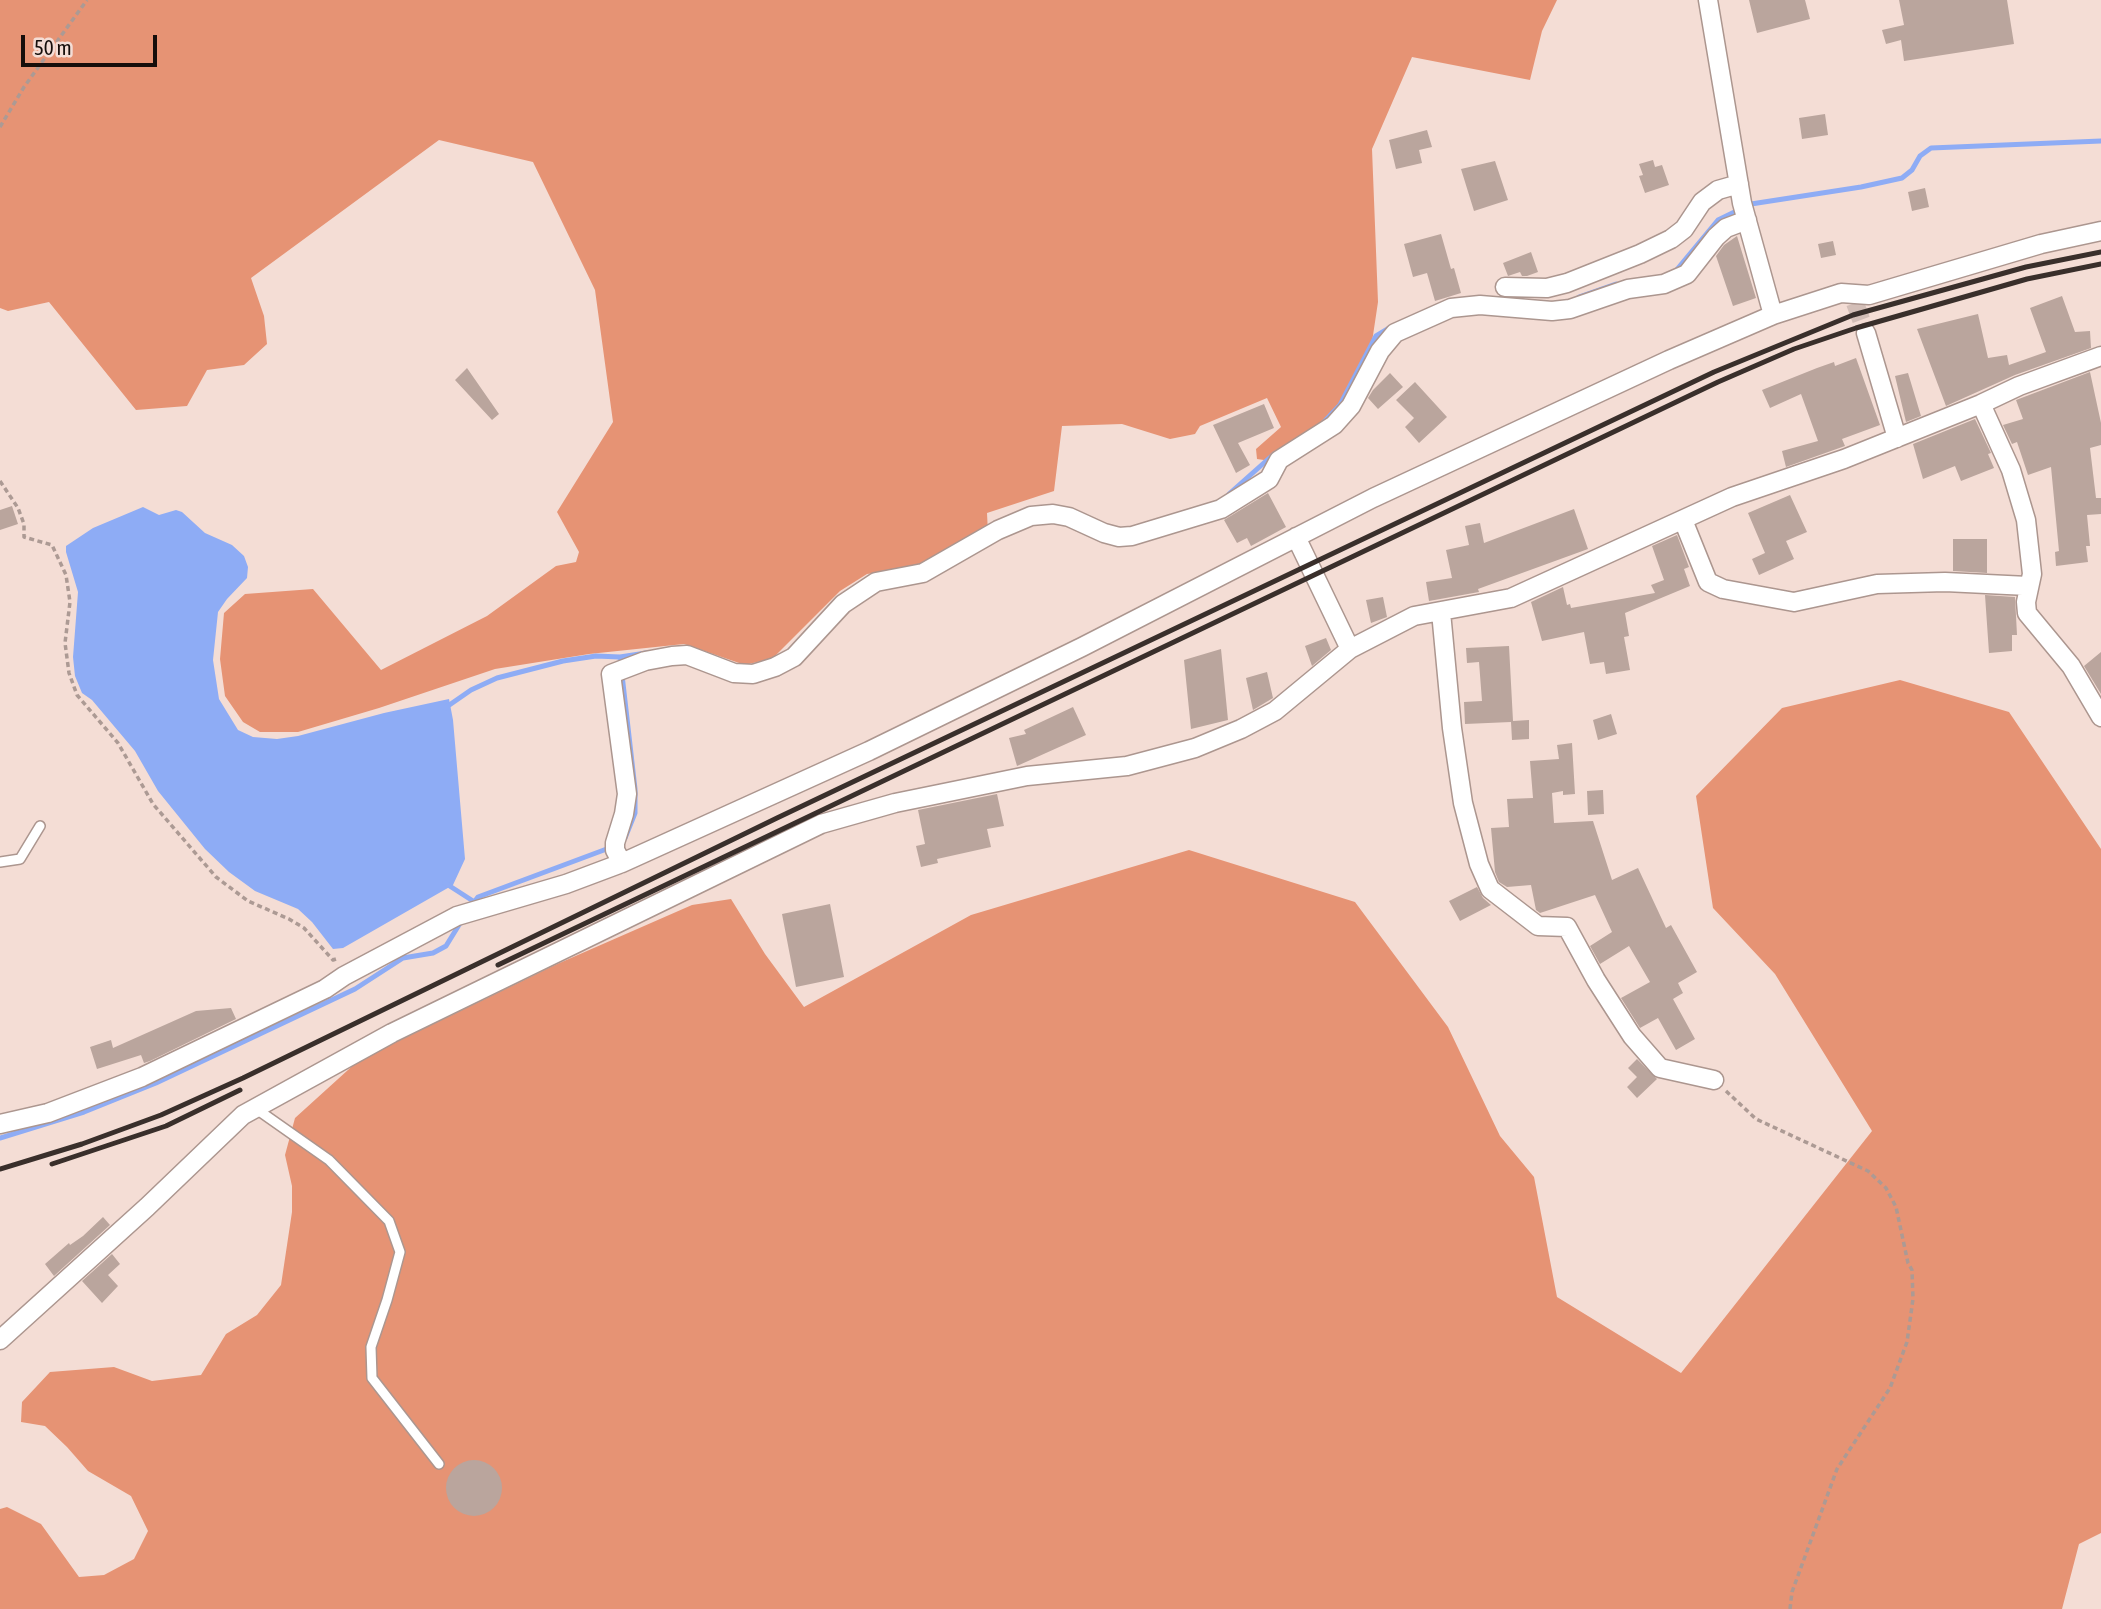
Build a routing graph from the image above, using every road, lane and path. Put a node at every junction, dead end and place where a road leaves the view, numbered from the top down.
1 (87, 0) edge
2 (1708, 0) edge
3 (0, 127) edge
4 (1739, 184) junction
5 (1744, 211) junction
6 (2101, 231) edge
7 (1505, 287) dead end
8 (1773, 315) junction
9 (1866, 333) tunnel mouth
10 (2101, 356) edge
11 (1981, 404) junction
12 (1897, 438) junction
13 (0, 481) edge
14 (1683, 520) junction
15 (1296, 537) junction
16 (2028, 586) junction
17 (1441, 612) junction
18 (1350, 649) junction
19 (2101, 716) edge
20 (40, 826) dead end
21 (618, 852) junction
22 (0, 862) edge
23 (341, 959) dead end
24 (1714, 1080) joint
25 (255, 1108) junction
26 (0, 1124) edge
27 (0, 1340) edge
28 (439, 1464) dead end
29 (1790, 1609) edge

1 - 3 path
2 - 4 street
4 - 5 street
4 - 7 street
5 - 8 street
5 - 21 street
6 - 8 street
8 - 15 street
9 - 12 street
10 - 11 street
11 - 12 street
11 - 16 street
12 - 14 street
13 - 23 path
14 - 16 street
14 - 17 street
15 - 18 street
15 - 21 street
16 - 19 street
17 - 18 street
17 - 24 street
18 - 25 street
20 - 22 lane
21 - 26 street
24 - 29 path
25 - 27 street
25 - 28 lane

